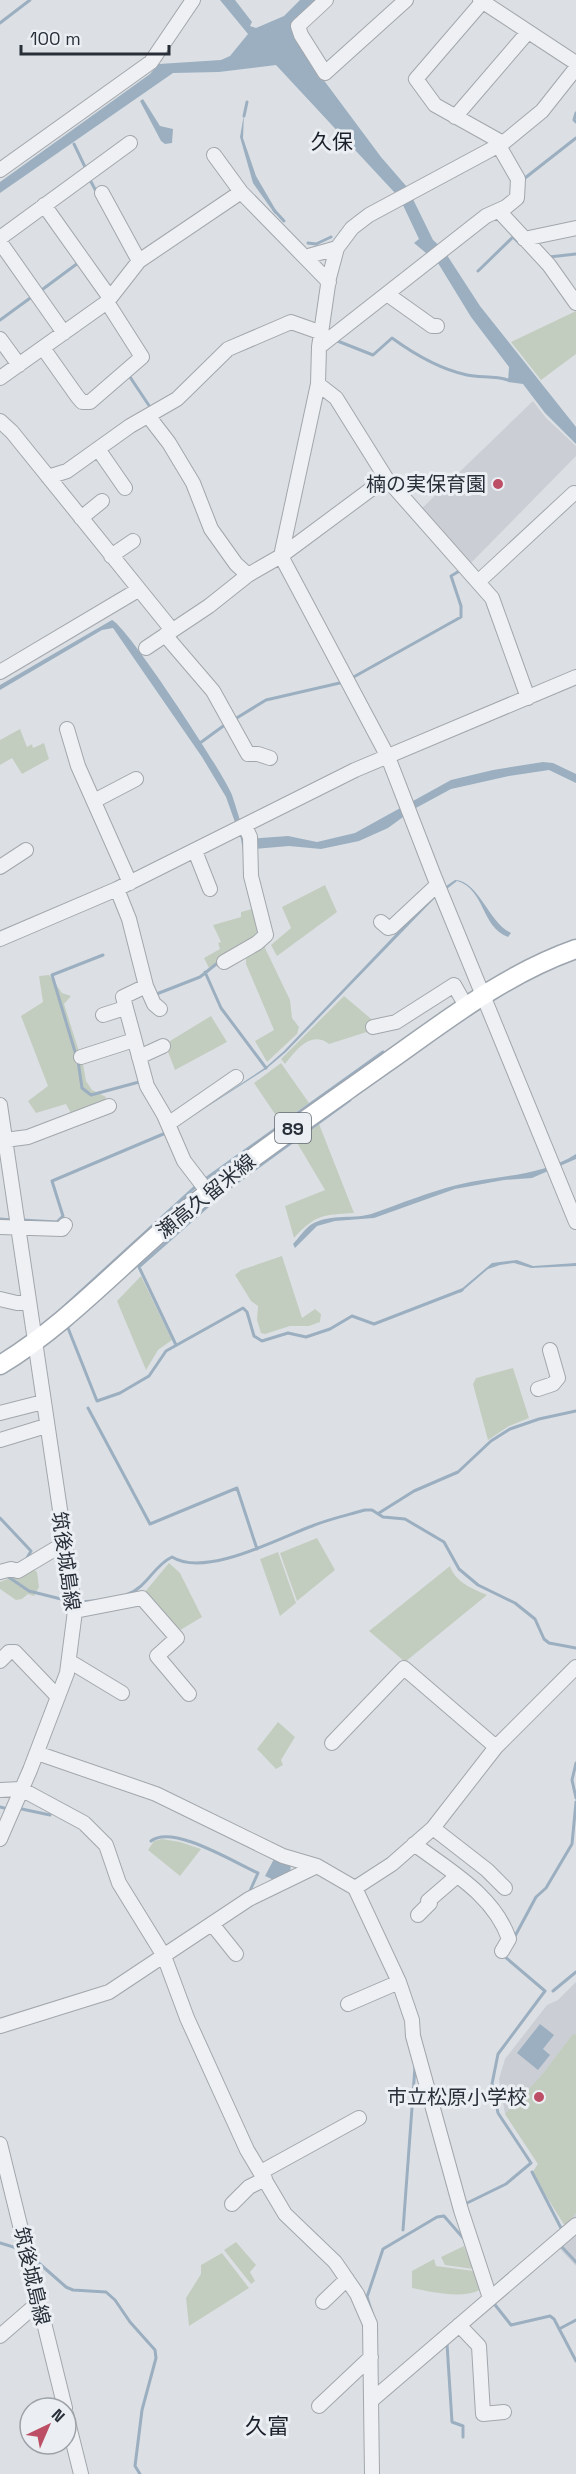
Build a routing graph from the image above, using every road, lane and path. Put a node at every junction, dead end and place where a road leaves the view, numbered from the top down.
1 (326, 0) edge
2 (406, 0) edge
3 (192, 1) edge
4 (482, 1) edge
5 (528, 32) junction
6 (576, 63) edge
7 (576, 68) edge
8 (455, 117) junction
9 (130, 142) dead end
10 (501, 145) junction
11 (214, 155) dead end
12 (0, 170) edge
13 (241, 192) junction
14 (102, 193) dead end
15 (44, 206) junction
16 (499, 211) junction
17 (576, 228) edge
18 (524, 239) junction
19 (0, 240) edge
20 (337, 248) junction
21 (305, 257) junction
22 (139, 261) junction
23 (329, 282) junction
24 (387, 294) junction
25 (109, 300) junction
26 (576, 303) edge
27 (437, 326) dead end
28 (64, 333) junction
29 (0, 339) edge
30 (321, 340) junction
31 (43, 348) junction
32 (19, 365) junction
33 (0, 378) edge
34 (318, 384) junction
35 (149, 417) junction
36 (0, 422) edge
37 (98, 449) junction
38 (48, 477) junction
39 (386, 478) junction
40 (124, 488) dead end
41 (574, 493) dead end
42 (102, 501) dead end
43 (81, 518) junction
44 (133, 541) dead end
45 (111, 556) junction
46 (281, 556) junction
47 (248, 575) junction
48 (478, 582) junction
49 (138, 590) junction
50 (169, 632) junction
51 (146, 648) dead end
52 (0, 672) edge
53 (576, 677) edge
54 (528, 698) junction
55 (67, 729) dead end
56 (388, 757) junction
57 (270, 758) dead end
58 (136, 779) dead end
59 (94, 801) junction
60 (245, 826) junction
61 (26, 850) dead end
62 (195, 851) junction
63 (0, 867) edge
64 (130, 883) junction
65 (437, 885) junction
66 (117, 889) junction
67 (210, 889) dead end
68 (381, 922) dead end
69 (0, 939) edge
70 (576, 949) edge
71 (224, 962) dead end
72 (146, 986) junction
73 (484, 993) junction
74 (466, 1006) junction
75 (125, 1008) junction
76 (160, 1009) dead end
77 (103, 1015) dead end
78 (373, 1027) dead end
79 (134, 1040) junction
80 (163, 1046) dead end
81 (81, 1057) dead end
82 (139, 1057) junction
83 (236, 1077) dead end
84 (0, 1105) edge
85 (109, 1106) dead end
86 (168, 1124) junction
87 (5, 1140) junction
88 (207, 1191) junction
89 (576, 1222) edge
90 (65, 1225) dead end
91 (0, 1227) edge
92 (18, 1228) junction
93 (0, 1299) edge
94 (28, 1303) junction
95 (34, 1344) junction
96 (550, 1350) dead end
97 (0, 1365) edge
98 (538, 1389) dead end
99 (42, 1402) junction
100 (0, 1413) edge
101 (46, 1426) junction
102 (0, 1440) edge
103 (64, 1543) junction
104 (0, 1572) edge
105 (75, 1611) junction
106 (0, 1661) edge
107 (69, 1661) junction
108 (576, 1667) edge
109 (122, 1693) dead end
110 (189, 1694) dead end
111 (58, 1697) junction
112 (332, 1743) dead end
113 (496, 1748) junction
114 (37, 1753) junction
115 (21, 1789) junction
116 (0, 1790) edge
117 (433, 1828) junction
118 (0, 1839) edge
119 (414, 1844) junction
120 (317, 1866) junction
121 (457, 1876) junction
122 (355, 1888) junction
123 (505, 1888) dead end
124 (418, 1916) dead end
125 (212, 1924) junction
126 (502, 1951) dead end
127 (236, 1954) dead end
128 (164, 1956) junction
129 (399, 1982) junction
130 (348, 2004) dead end
131 (0, 2026) edge
132 (359, 2118) dead end
133 (0, 2144) edge
134 (263, 2175) junction
135 (232, 2204) dead end
136 (576, 2225) edge
137 (346, 2279) junction
138 (490, 2298) junction
139 (323, 2302) dead end
140 (38, 2303) junction
141 (459, 2325) junction
142 (0, 2336) edge
143 (371, 2357) junction
144 (61, 2396) edge
145 (372, 2400) junction
146 (319, 2406) dead end
147 (504, 2412) dead end
148 (76, 2456) edge
149 (81, 2474) edge
150 (372, 2474) edge

1 - 2 street
3 - 12 street
4 - 5 street
4 - 8 street
5 - 6 street
5 - 8 street
7 - 10 street
8 - 10 street
9 - 15 street
10 - 16 street
10 - 20 street
11 - 13 street
13 - 21 street
13 - 22 street
14 - 22 street
15 - 19 street
15 - 25 street
16 - 18 street
16 - 24 street
17 - 18 street
18 - 26 street
19 - 28 street
20 - 21 street
20 - 23 street
21 - 23 street
22 - 25 street
23 - 30 street
24 - 27 street
24 - 30 street
25 - 28 street
25 - 31 street
28 - 31 street
29 - 32 street
30 - 34 street
30 - 35 street
31 - 32 street
32 - 33 street
34 - 39 street
34 - 46 street
35 - 37 street
35 - 47 street
36 - 38 street
37 - 38 street
37 - 40 street
38 - 43 street
39 - 46 street
39 - 48 street
41 - 48 street
42 - 43 street
43 - 45 street
44 - 45 street
45 - 49 street
46 - 47 street
46 - 56 street
47 - 50 street
48 - 54 street
49 - 50 street
49 - 52 street
50 - 51 street
50 - 57 street
53 - 54 street
54 - 56 street
55 - 59 street
56 - 60 street
56 - 65 street
58 - 59 street
59 - 64 street
60 - 62 street
60 - 71 street
61 - 63 street
62 - 64 street
62 - 67 street
64 - 66 street
65 - 68 street
65 - 73 street
66 - 69 street
66 - 72 street
70 - 73 main road, 瀬高久留米線 / 89
72 - 75 street
72 - 76 street
73 - 74 main road, 瀬高久留米線 / 89
73 - 89 street
74 - 78 street
74 - 88 main road, 瀬高久留米線 / 89
75 - 77 street
75 - 79 street
79 - 81 street
79 - 82 street
80 - 82 street
82 - 86 street
83 - 86 street
84 - 87 street, 筑後城島線
85 - 87 street
86 - 88 street
87 - 92 street, 筑後城島線
88 - 95 main road, 瀬高久留米線 / 89
90 - 92 street
91 - 92 street
92 - 94 street, 筑後城島線
93 - 94 street
94 - 95 street, 筑後城島線
95 - 97 main road, 瀬高久留米線 / 89
95 - 99 street, 筑後城島線
96 - 98 street
99 - 100 street
99 - 101 street, 筑後城島線
101 - 102 street
101 - 103 street, 筑後城島線
103 - 104 street
103 - 105 street, 筑後城島線
105 - 107 street, 筑後城島線
105 - 110 street
106 - 111 street
107 - 109 street
107 - 111 street, 筑後城島線
108 - 113 street
111 - 114 street, 筑後城島線
112 - 113 street
113 - 117 street
114 - 115 street, 筑後城島線
114 - 120 street
115 - 116 street
115 - 118 street, 筑後城島線
115 - 128 street
117 - 119 street
117 - 123 street
119 - 121 street
119 - 122 street
120 - 122 street
120 - 125 street
121 - 124 street
121 - 126 street
122 - 129 street
125 - 127 street
125 - 128 street
128 - 131 street
128 - 134 street
129 - 130 street
129 - 138 street
132 - 134 street
133 - 140 street, 筑後城島線
134 - 135 street
134 - 137 street
136 - 138 street
137 - 139 street
137 - 143 street
138 - 141 street
140 - 142 street
140 - 144 street, 筑後城島線
141 - 145 street
141 - 147 street
143 - 145 street
143 - 146 street
145 - 150 street
148 - 149 street

